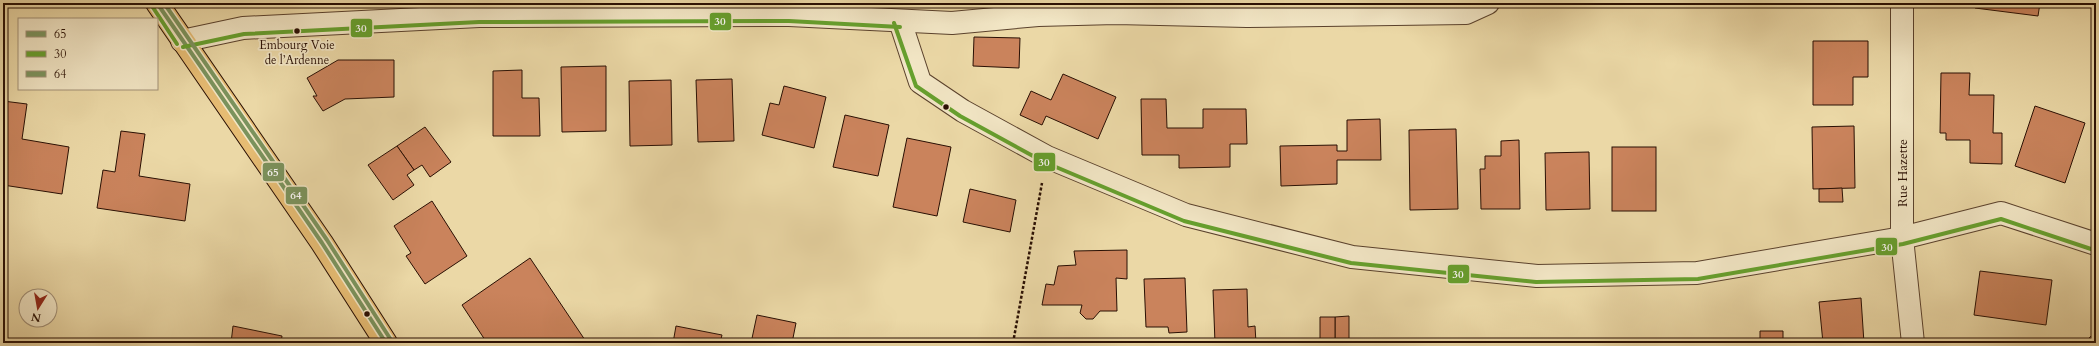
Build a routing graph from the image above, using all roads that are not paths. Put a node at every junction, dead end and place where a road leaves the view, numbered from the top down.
1 (157, 3) edge
2 (1488, 3) edge
3 (1902, 3) edge
4 (479, 10) edge
5 (900, 21) junction
6 (182, 41) junction
7 (1902, 238) junction
8 (2096, 244) edge
9 (386, 343) edge
10 (1913, 343) edge

1 - 6 main road
2 - 5 street
3 - 7 street, Rue Hazette
4 - 5 street
4 - 6 street
5 - 7 street
6 - 9 main road
7 - 8 street
7 - 10 street, Rue Hazette

